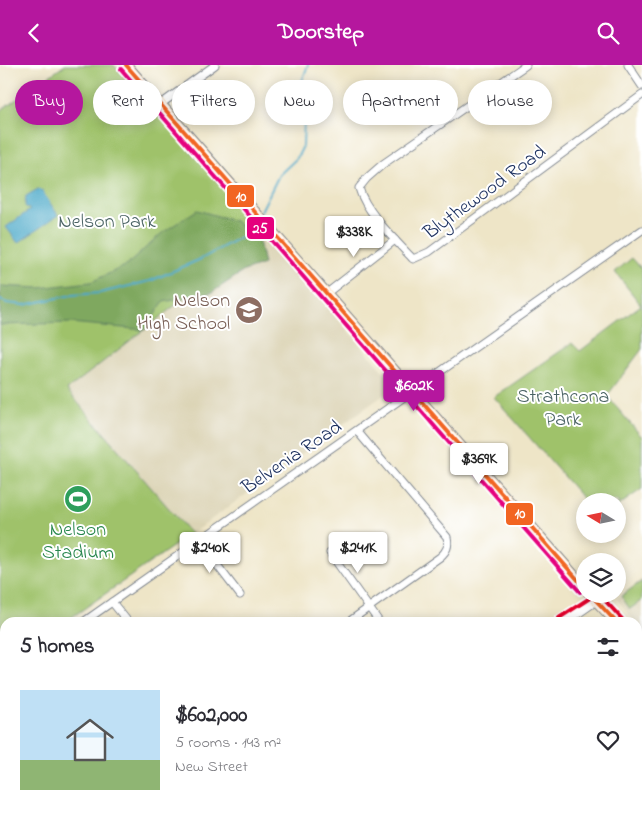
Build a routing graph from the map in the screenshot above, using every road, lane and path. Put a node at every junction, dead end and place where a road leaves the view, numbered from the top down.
1 (126, 65) edge
2 (214, 65) edge
3 (526, 65) edge
4 (628, 65) edge
5 (139, 80) edge
6 (642, 86) edge
7 (642, 95) edge
8 (162, 104) edge
9 (162, 107) edge
10 (642, 230) edge
11 (395, 240) junction
12 (328, 293) junction
13 (412, 391) junction
14 (357, 431) junction
15 (198, 540) junction
16 (330, 553) dead end
17 (576, 578) edge
18 (240, 595) dead end
19 (112, 602) junction
20 (586, 603) edge
21 (598, 603) edge
22 (369, 607) junction
23 (91, 617) edge
24 (124, 617) edge
25 (355, 617) edge
26 (376, 617) edge
27 (570, 617) edge
28 (611, 617) edge

1 - 5 main road
2 - 8 street
3 - 11 street
4 - 6 street
7 - 11 street, Blythewood Road
9 - 12 main road
10 - 13 street, Belvenia Road
11 - 12 street
12 - 13 main road
13 - 14 street, Belvenia Road
13 - 17 main road
14 - 15 street, Belvenia Road
14 - 22 street
15 - 18 street
15 - 19 street, Belvenia Road
16 - 22 street
19 - 23 street, Belvenia Road
19 - 24 street
20 - 27 street
21 - 28 main road
22 - 25 street
22 - 26 street

